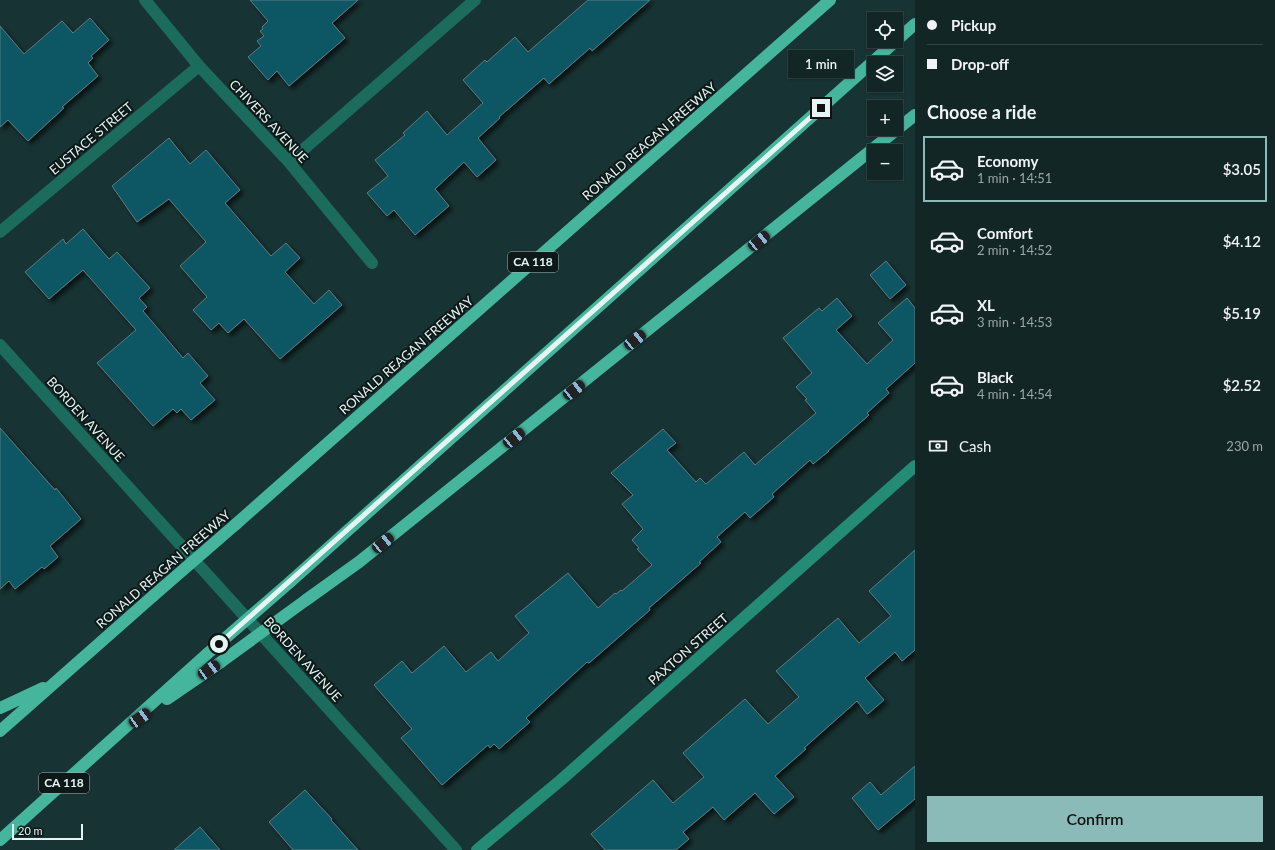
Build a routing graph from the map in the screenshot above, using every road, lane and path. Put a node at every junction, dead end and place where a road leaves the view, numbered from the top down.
1 (145, 0) edge
2 (476, 0) edge
3 (830, 0) edge
4 (915, 24) edge
5 (199, 66) junction
6 (915, 115) edge
7 (289, 162) junction
8 (0, 232) edge
9 (372, 263) dead end
10 (0, 345) edge
11 (915, 466) edge
12 (55, 682) junction
13 (0, 708) edge
14 (128, 726) junction
15 (0, 731) edge
16 (0, 840) edge
17 (456, 850) edge
18 (477, 850) edge

1 - 5 street, CHIVERS AVENUE
2 - 7 street
3 - 12 highway, RONALD REAGAN FREEWAY / CA 118, bridge
4 - 14 highway, bridge
5 - 7 street, CHIVERS AVENUE
5 - 8 street, EUSTACE STREET
6 - 14 highway, bridge
7 - 9 street, CHIVERS AVENUE
10 - 17 street, BORDEN AVENUE
11 - 18 street, PAXTON STREET
12 - 13 highway
12 - 15 highway, RONALD REAGAN FREEWAY / CA 118
14 - 16 highway, CA 118

